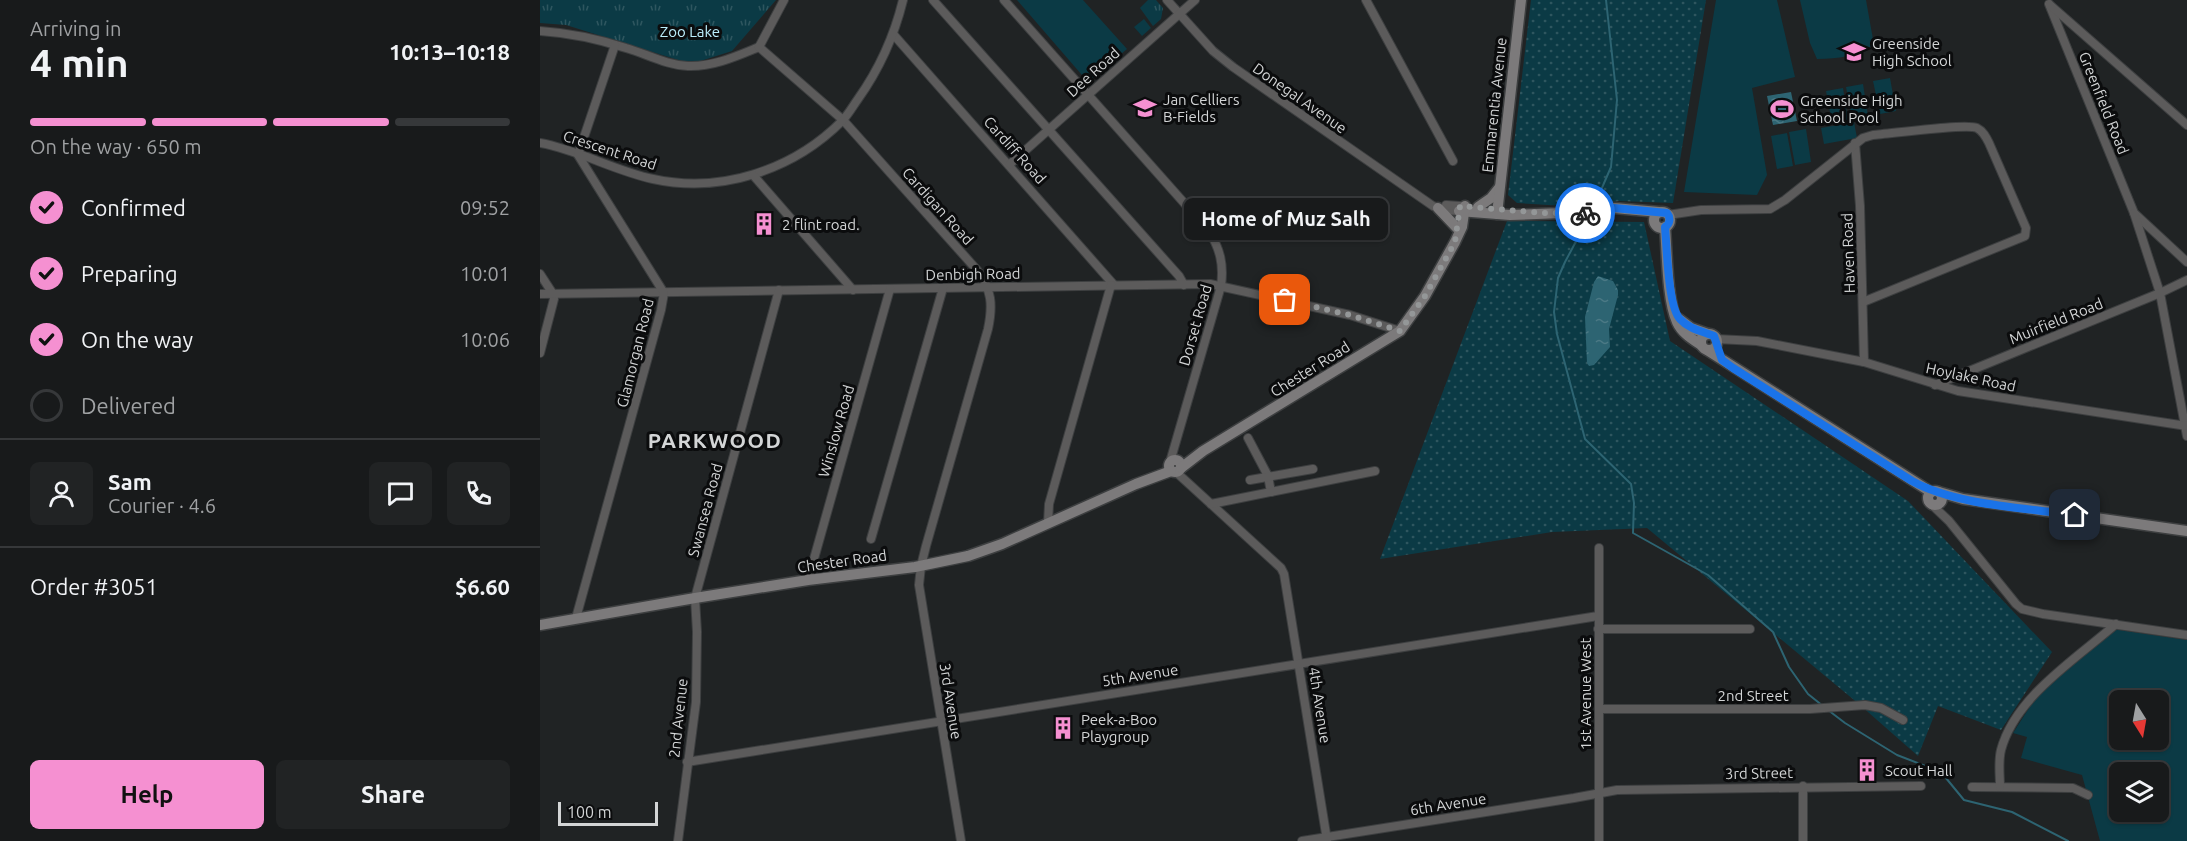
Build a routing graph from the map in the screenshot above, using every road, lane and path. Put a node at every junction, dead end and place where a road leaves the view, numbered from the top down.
1 (784, 0) edge
2 (903, 0) edge
3 (933, 0) edge
4 (1004, 0) edge
5 (1167, 0) edge
6 (1195, 0) edge
7 (1366, 0) edge
8 (1518, 2) edge
9 (2048, 2) edge
10 (1180, 14) junction
11 (540, 31) edge
12 (893, 34) junction
13 (615, 45) junction
14 (759, 47) junction
15 (1088, 95) junction
16 (843, 120) junction
17 (2187, 125) edge
18 (1049, 129) junction
19 (540, 143) edge
20 (1855, 143) junction
21 (578, 154) junction
22 (1453, 160) dead end
23 (1010, 164) junction
24 (753, 175) junction
25 (1501, 185) junction
26 (1434, 206) junction
27 (1462, 209) junction
28 (1490, 210) junction
29 (1641, 211) junction
30 (1663, 213) junction
31 (2134, 213) junction
32 (1654, 223) junction
33 (1665, 227) junction
34 (1459, 230) junction
35 (2187, 262) edge
36 (540, 274) edge
37 (2187, 280) edge
38 (1113, 285) junction
39 (1184, 285) junction
40 (1221, 286) junction
41 (890, 288) junction
42 (943, 288) junction
43 (989, 289) junction
44 (779, 290) junction
45 (853, 290) junction
46 (664, 293) junction
47 (2160, 293) junction
48 (540, 294) edge
49 (553, 294) junction
50 (1863, 302) junction
51 (1400, 331) junction
52 (1710, 343) junction
53 (540, 353) edge
54 (1864, 362) junction
55 (1935, 385) junction
56 (2186, 426) edge
57 (2187, 436) edge
58 (1248, 438) dead end
59 (1175, 466) junction
60 (1313, 469) dead end
61 (1376, 471) dead end
62 (1268, 476) junction
63 (1250, 480) dead end
64 (1270, 492) junction
65 (1935, 498) junction
66 (1210, 504) junction
67 (1048, 524) junction
68 (2187, 531) edge
69 (871, 539) dead end
70 (1599, 548) dead end
71 (921, 566) junction
72 (808, 580) junction
73 (695, 598) junction
74 (1598, 616) junction
75 (576, 618) junction
76 (2116, 624) junction
77 (540, 625) edge
78 (1598, 629) junction
79 (1750, 629) dead end
80 (2187, 635) edge
81 (1300, 664) junction
82 (1599, 709) junction
83 (1903, 720) dead end
84 (940, 721) junction
85 (687, 762) junction
86 (1803, 786) junction
87 (1921, 786) dead end
88 (1972, 787) dead end
89 (2000, 787) junction
90 (1598, 793) junction
91 (2088, 795) dead end
92 (1327, 839) edge
93 (678, 841) edge
94 (961, 841) edge
95 (1302, 841) edge
96 (1599, 841) edge
97 (1803, 841) edge

1 - 14 street
2 - 12 street, Crescent Road
3 - 18 street
4 - 15 street, Dorset Road
5 - 10 street, Donegal Avenue
6 - 10 street, Dee Road
7 - 22 street
8 - 25 street, Emmarentia Avenue
9 - 17 street
9 - 31 street, Greenfield Road
10 - 15 street, Dee Road
10 - 26 street, Donegal Avenue
11 - 13 street
12 - 16 street, Crescent Road
12 - 23 street, Cardiff Road
13 - 14 street
13 - 21 street
14 - 16 street, Cardigan Road
15 - 18 street, Dee Road
15 - 40 street, Dorset Road
16 - 24 street, Crescent Road
16 - 43 street, Cardigan Road
18 - 23 street, Dee Road
18 - 39 street
19 - 21 street, Crescent Road
20 - 30 street
20 - 50 street, Haven Road
20 - 50 street
21 - 24 street, Crescent Road
21 - 46 street, Glamorgan Road
23 - 38 street, Cardiff Road
24 - 45 street
25 - 28 street, Emmarentia Avenue
25 - 28 street
26 - 27 street, Donegal Avenue
26 - 34 street
27 - 28 street
27 - 34 street, Chester Road
28 - 29 street
28 - 34 street
29 - 30 street
29 - 32 street
30 - 32 street
30 - 33 street
31 - 35 street, Greenfield Road
31 - 47 street, Greenfield Road
32 - 33 street
33 - 52 street
34 - 51 street, Chester Road
36 - 49 street
37 - 47 street, Muirfield Road
38 - 39 street, Denbigh Road
38 - 43 street, Denbigh Road
38 - 67 street
39 - 40 street, Denbigh Road
40 - 51 street, Denbigh Road
40 - 59 street, Dorset Road
41 - 42 street, Denbigh Road
41 - 45 street, Denbigh Road
41 - 72 street, Winslow Road
42 - 43 street, Denbigh Road
42 - 69 street
43 - 71 street
44 - 45 street, Denbigh Road
44 - 46 street, Denbigh Road
44 - 73 street, Swansea Road
46 - 49 street, Denbigh Road
46 - 75 street, Glamorgan Road
47 - 55 street, Muirfield Road
47 - 56 street, Greenfield Road
48 - 49 street, Denbigh Road
49 - 53 street
50 - 54 street, Haven Road
51 - 59 street, Chester Road
52 - 54 street, Hoylake Road
52 - 65 street
54 - 55 street, Hoylake Road
55 - 56 street, Hoylake Road
56 - 57 street, Greenfield Road
58 - 62 street
59 - 66 street
59 - 67 street, Chester Road
60 - 62 street
61 - 64 street
62 - 63 street
62 - 64 street
64 - 66 street
65 - 68 street
65 - 76 street
66 - 81 street, 4th Avenue
67 - 71 street, Chester Road
70 - 74 street, 1st Avenue West
71 - 72 street, Chester Road
71 - 84 street, 3rd Avenue
72 - 73 street, Chester Road
73 - 75 street, Chester Road
73 - 85 street, 2nd Avenue
74 - 78 street, 1st Avenue West
74 - 81 street, 5th Avenue
75 - 77 street, Chester Road
76 - 80 street
76 - 89 street
78 - 79 street
78 - 82 street, 1st Avenue West
81 - 84 street, 5th Avenue
81 - 92 street, 4th Avenue
82 - 83 street, 2nd Street
82 - 90 street, 1st Avenue West
84 - 85 street, 5th Avenue
84 - 94 street, 3rd Avenue
85 - 93 street, 2nd Avenue
86 - 87 street, 3rd Street
86 - 90 street, 3rd Street
86 - 97 street
88 - 89 street
89 - 91 street
90 - 92 street, 6th Avenue
90 - 96 street, 1st Avenue West
92 - 95 street, 6th Avenue

